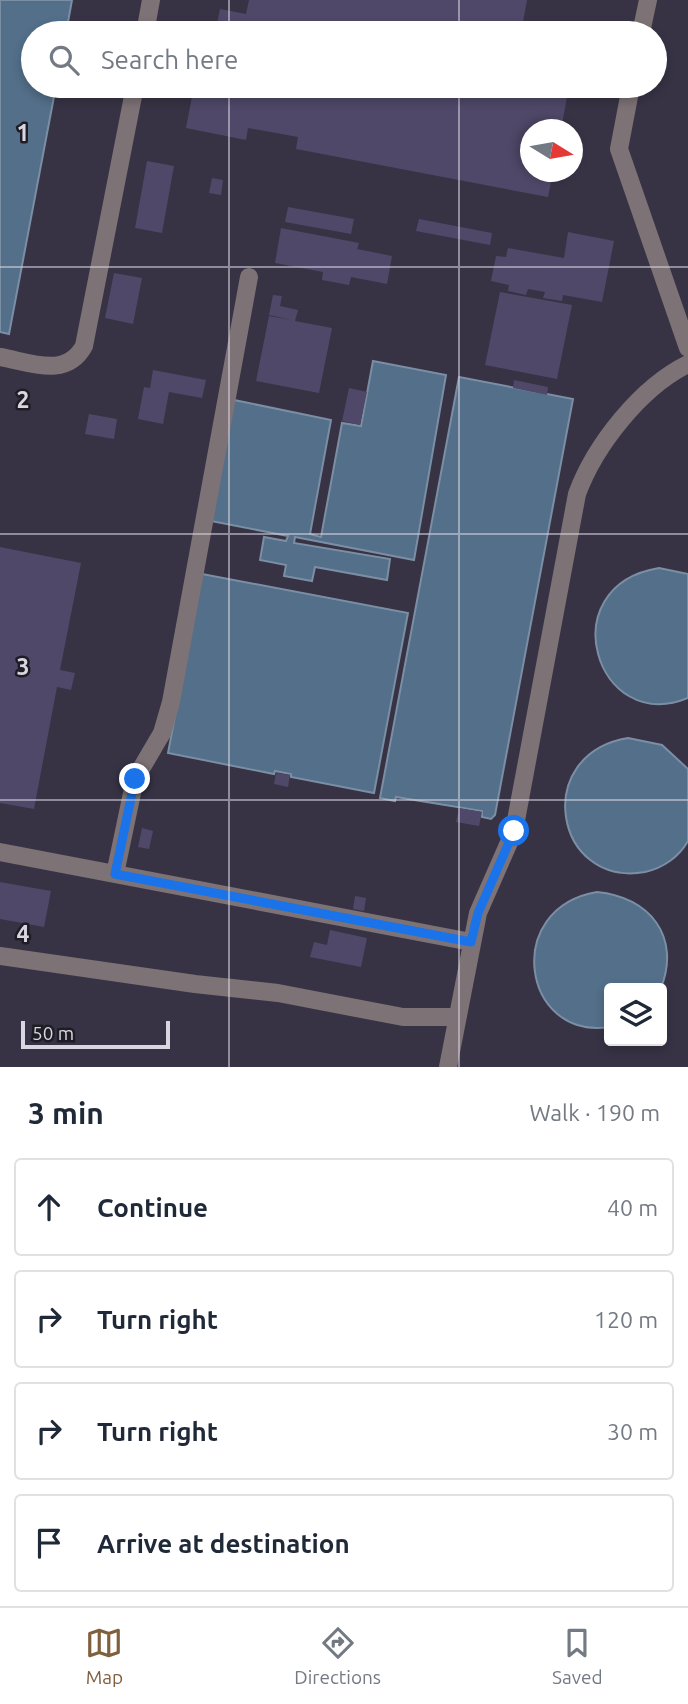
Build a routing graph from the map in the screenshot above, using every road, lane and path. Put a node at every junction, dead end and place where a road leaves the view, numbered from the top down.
1 (151, 0) edge
2 (648, 0) edge
3 (147, 21) edge
4 (644, 21) edge
5 (133, 98) edge
6 (629, 98) edge
7 (249, 277) dead end
8 (688, 348) edge
9 (0, 357) edge
10 (688, 364) edge
11 (0, 852) edge
12 (115, 874) junction
13 (471, 942) junction
14 (0, 956) edge
15 (457, 1017) junction
16 (447, 1067) edge

1 - 3 lane
2 - 4 lane
5 - 9 lane
6 - 8 lane
7 - 12 lane
10 - 13 lane
11 - 12 lane
12 - 13 lane
13 - 15 lane
14 - 15 lane
15 - 16 lane

